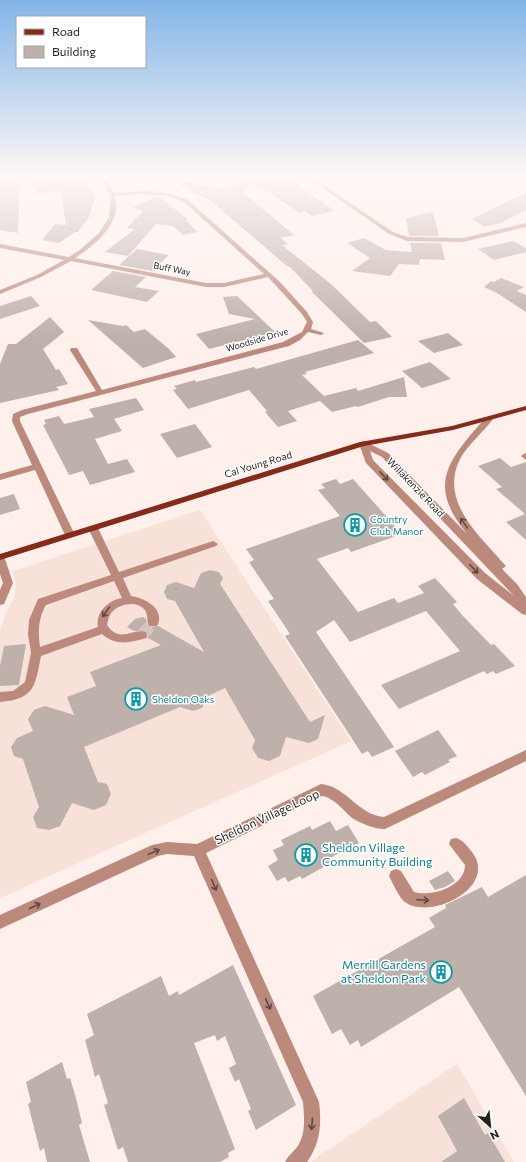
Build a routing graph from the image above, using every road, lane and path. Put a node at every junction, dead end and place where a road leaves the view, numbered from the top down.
1 (103, 232) edge
2 (221, 232) edge
3 (390, 232) edge
4 (498, 232) edge
5 (0, 246) edge
6 (71, 259) junction
7 (269, 275) junction
8 (0, 292) edge
9 (307, 330) junction
10 (321, 333) dead end
11 (74, 350) dead end
12 (100, 392) junction
13 (526, 408) edge
14 (490, 419) junction
15 (363, 444) junction
16 (38, 466) junction
17 (0, 477) edge
18 (93, 528) junction
19 (70, 535) junction
20 (213, 544) dead end
21 (0, 558) edge
22 (116, 577) junction
23 (513, 587) junction
24 (523, 594) edge
25 (128, 600) junction
26 (0, 601) edge
27 (526, 605) edge
28 (526, 611) edge
29 (153, 623) dead end
30 (103, 629) junction
31 (142, 635) tunnel mouth
32 (36, 653) junction
33 (0, 697) edge
34 (526, 755) edge
35 (456, 844) dead end
36 (198, 850) junction
37 (396, 876) dead end
38 (0, 922) edge
39 (294, 1162) edge

1 - 6 street
2 - 7 street
3 - 4 street
5 - 6 street, Buff Way
6 - 7 street, Buff Way
6 - 8 street
7 - 9 street
9 - 10 street
9 - 12 street, Woodside Drive
11 - 12 street
12 - 16 street, Woodside Drive
13 - 14 main road, Cal Young Road
14 - 15 main road, Cal Young Road
23 -> 14 street
15 - 18 main road, Cal Young Road
15 - 23 street, Willakenzie Road
15 -> 28 street, Willakenzie Road
16 - 17 street
16 - 19 street, Woodside Drive
18 - 19 main road, Cal Young Road
18 - 22 street
19 - 21 main road, Cal Young Road
20 - 22 street
21 - 26 street
22 - 25 street
22 - 32 street
23 - 24 street, Willakenzie Road
24 - 27 street, Willakenzie Road
25 - 29 street
25 -> 30 street
30 - 31 street
30 - 32 street
32 - 33 street
34 - 36 street, Sheldon Village Loop
37 -> 35 street
38 -> 36 street, Sheldon Village Loop
36 -> 39 street

